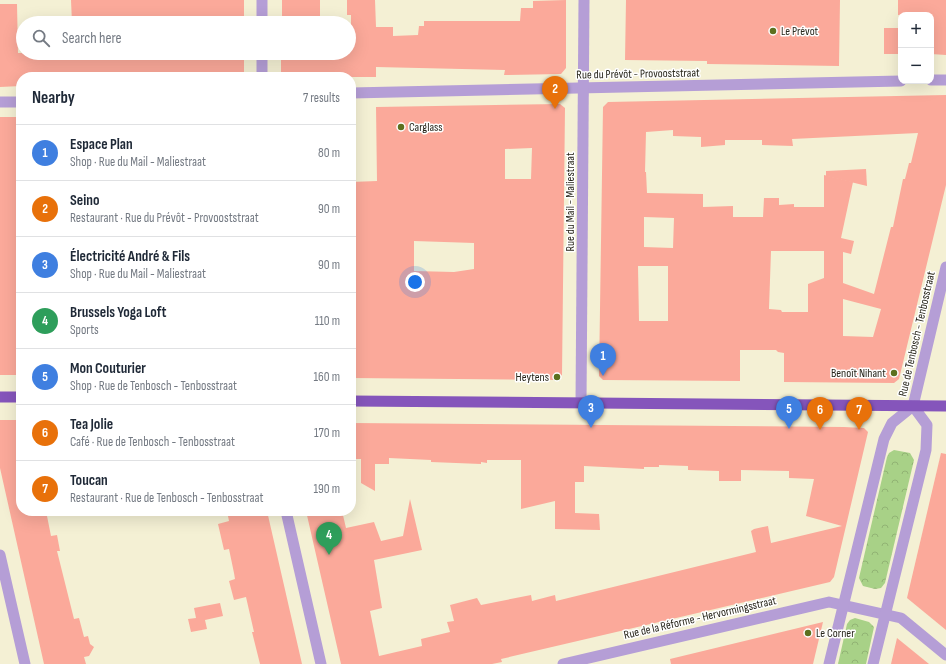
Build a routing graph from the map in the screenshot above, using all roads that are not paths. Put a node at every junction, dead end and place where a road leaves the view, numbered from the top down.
1 (262, 0) edge
2 (584, 0) edge
3 (262, 16) edge
4 (262, 60) edge
5 (262, 72) edge
6 (934, 80) edge
7 (946, 80) edge
8 (898, 81) edge
9 (583, 88) junction
10 (356, 93) edge
11 (0, 102) edge
12 (16, 102) edge
13 (946, 267) edge
14 (0, 397) edge
15 (16, 397) edge
16 (356, 401) edge
17 (581, 403) junction
18 (913, 406) junction
19 (946, 406) edge
20 (287, 516) edge
21 (0, 555) edge
22 (844, 605) junction
23 (884, 613) junction
24 (946, 655) edge
25 (25, 664) edge
26 (322, 664) edge
27 (563, 664) edge
28 (829, 664) edge
29 (873, 664) edge

1 - 3 street
2 - 9 street, Rue du Mail - Maliestraat
4 - 5 street
6 - 7 street
8 - 9 street, Rue du Prévôt - Provooststraat
9 - 10 street, Rue du Prévôt - Provooststraat
9 - 17 street, Rue du Mail - Maliestraat
11 - 12 street
13 - 18 street, Rue de Tenbosch - Tenbosstraat
14 - 15 main road
16 - 17 main road
17 - 18 main road
18 - 19 main road
18 - 22 street
18 - 23 street
20 - 26 street
21 - 25 street
22 - 23 street, Rue de la Réforme - Hervormingsstraat
22 - 27 street, Rue de la Réforme - Hervormingsstraat
22 - 28 street
23 - 24 street, Rue de la Réforme - Hervormingsstraat
23 - 29 street

